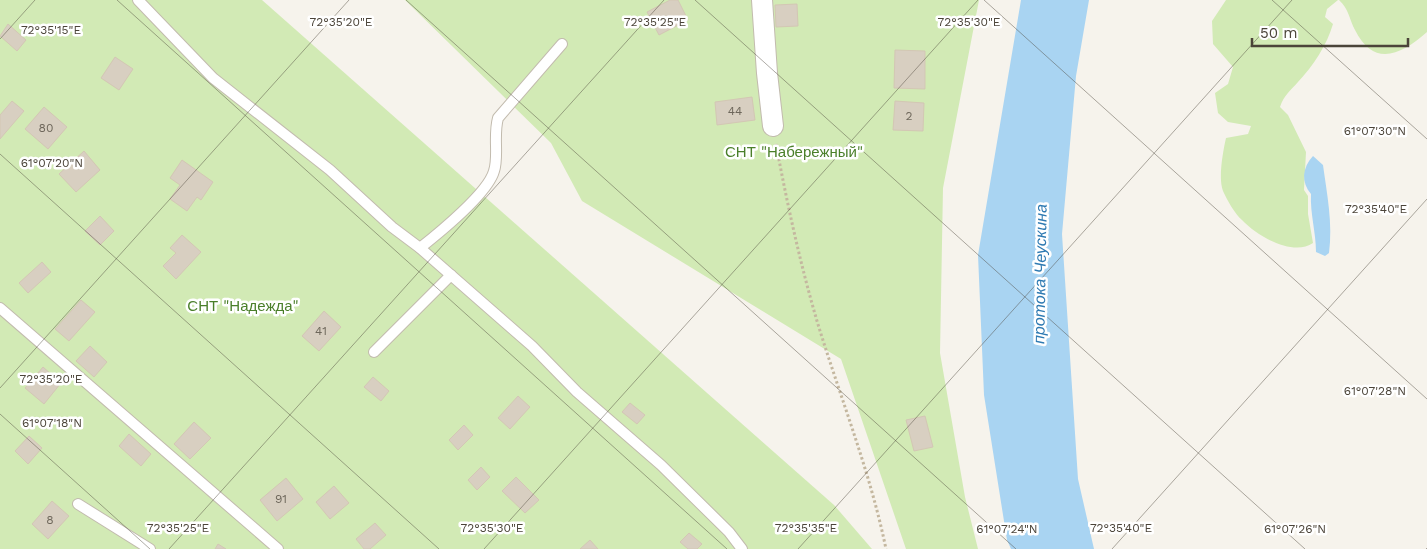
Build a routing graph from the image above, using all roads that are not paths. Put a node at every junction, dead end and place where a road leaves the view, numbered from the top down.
1 (138, 0) edge
2 (762, 0) edge
3 (562, 44) dead end
4 (773, 126) road end
5 (420, 248) junction
6 (451, 275) junction
7 (0, 308) edge
8 (374, 352) dead end
9 (78, 504) dead end
10 (150, 549) edge
11 (278, 549) edge
12 (742, 549) edge

1 - 5 lane
2 - 4 street
3 - 5 lane
5 - 6 lane
6 - 8 lane
6 - 12 lane
7 - 11 lane
9 - 10 lane

